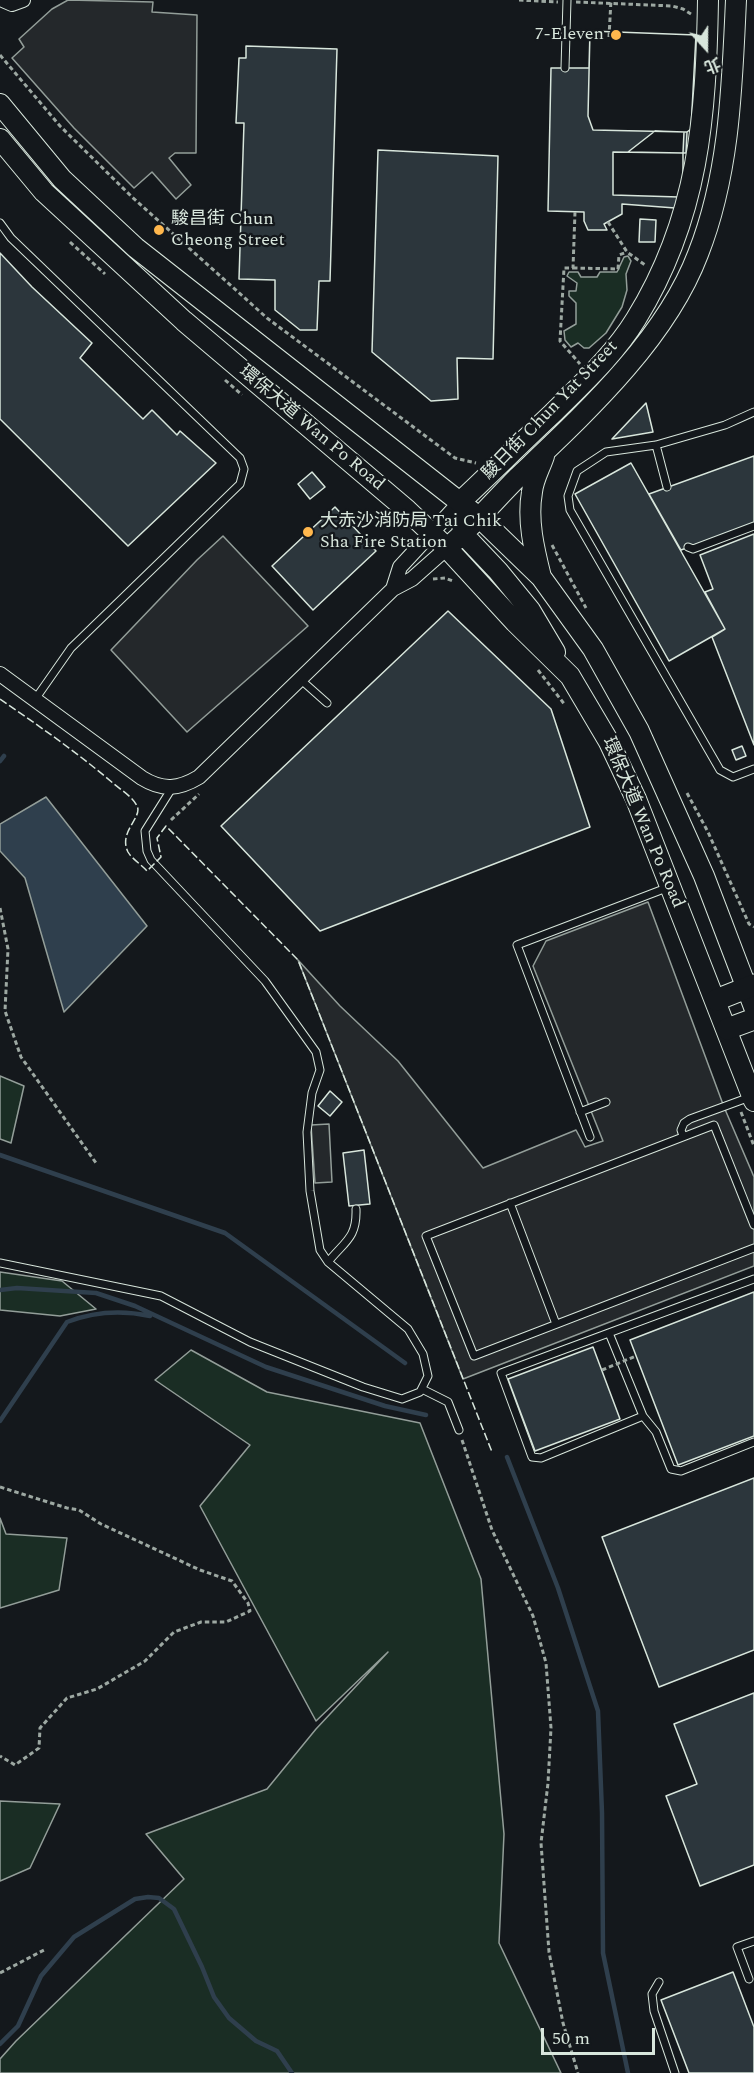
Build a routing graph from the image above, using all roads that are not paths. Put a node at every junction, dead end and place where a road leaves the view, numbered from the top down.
1 (3, 0) edge
2 (23, 0) edge
3 (708, 0) edge
4 (736, 0) edge
5 (567, 1) edge
6 (565, 68) dead end
7 (0, 104) edge
8 (0, 139) edge
9 (0, 224) edge
10 (754, 412) edge
11 (656, 445) junction
12 (545, 454) junction
13 (667, 487) dead end
14 (460, 501) junction
15 (480, 518) junction
16 (754, 526) edge
17 (430, 533) junction
18 (463, 534) junction
19 (688, 547) dead end
20 (447, 548) junction
21 (541, 577) junction
22 (393, 589) junction
23 (0, 674) edge
24 (570, 676) junction
25 (300, 679) junction
26 (36, 698) junction
27 (327, 703) dead end
28 (754, 769) edge
29 (172, 788) junction
30 (671, 886) junction
31 (752, 994) edge
32 (716, 1000) junction
33 (754, 1019) edge
34 (726, 1029) junction
35 (748, 1100) edge
36 (606, 1102) dead end
37 (580, 1112) junction
38 (683, 1136) junction
39 (590, 1137) dead end
40 (510, 1203) junction
41 (356, 1209) dead end
42 (754, 1225) edge
43 (754, 1248) edge
44 (328, 1262) junction
45 (0, 1263) edge
46 (754, 1280) edge
47 (556, 1324) junction
48 (609, 1333) junction
49 (422, 1389) junction
50 (643, 1416) junction
51 (459, 1430) road end
52 (754, 1442) edge
53 (754, 1941) edge
54 (749, 1979) dead end
55 (659, 1982) dead end
56 (675, 2073) edge

1 - 2 street
3 - 14 main road, 駿日街 Chun Yat Street
4 - 12 main road, 駿日街 Chun Yat Street
5 - 6 lane
7 - 14 main road, 環保大道 Wan Po Road
8 - 17 main road, 環保大道 Wan Po Road
9 - 26 lane
10 - 11 lane
11 - 13 lane
11 - 28 lane
12 - 15 main road, 駿日街 Chun Yat Street
12 - 21 main road
14 - 15 main road, 環保大道 Wan Po Road
14 - 17 street, 駿日街 Chun Yat Street
14 - 18 main road
15 - 18 main road, 駿日街 Chun Yat Street
15 - 21 main road, 環保大道 Wan Po Road
16 - 19 lane
17 - 20 main road, 環保大道 Wan Po Road
17 - 22 street, 駿日街 Chun Yat Street
18 - 20 main road, 駿日街 Chun Yat Street
18 - 24 main road
20 - 22 street, 駿日街 Chun Yat Street
20 - 24 main road, 環保大道 Wan Po Road
21 - 31 main road, 環保大道 Wan Po Road
22 - 25 street, 駿日街 Chun Yat Street
23 - 26 street
24 - 30 main road, 環保大道 Wan Po Road
25 - 27 lane
25 - 29 street, 駿日街 Chun Yat Street
26 - 29 street
29 - 44 lane
30 - 32 main road, 環保大道 Wan Po Road
30 - 37 lane
31 - 32 main road
32 - 34 main road, 環保大道 Wan Po Road
33 - 34 main road
34 - 35 main road, 環保大道 Wan Po Road
35 - 38 lane
36 - 37 lane
37 - 39 lane
38 - 40 lane
38 - 42 lane
40 - 47 lane
40 - 47 lane
41 - 44 lane
43 - 47 lane
44 - 49 lane
45 - 49 lane
46 - 48 lane
48 - 50 lane
48 - 50 lane
49 - 51 lane
50 - 52 lane
53 - 54 lane
55 - 56 lane

